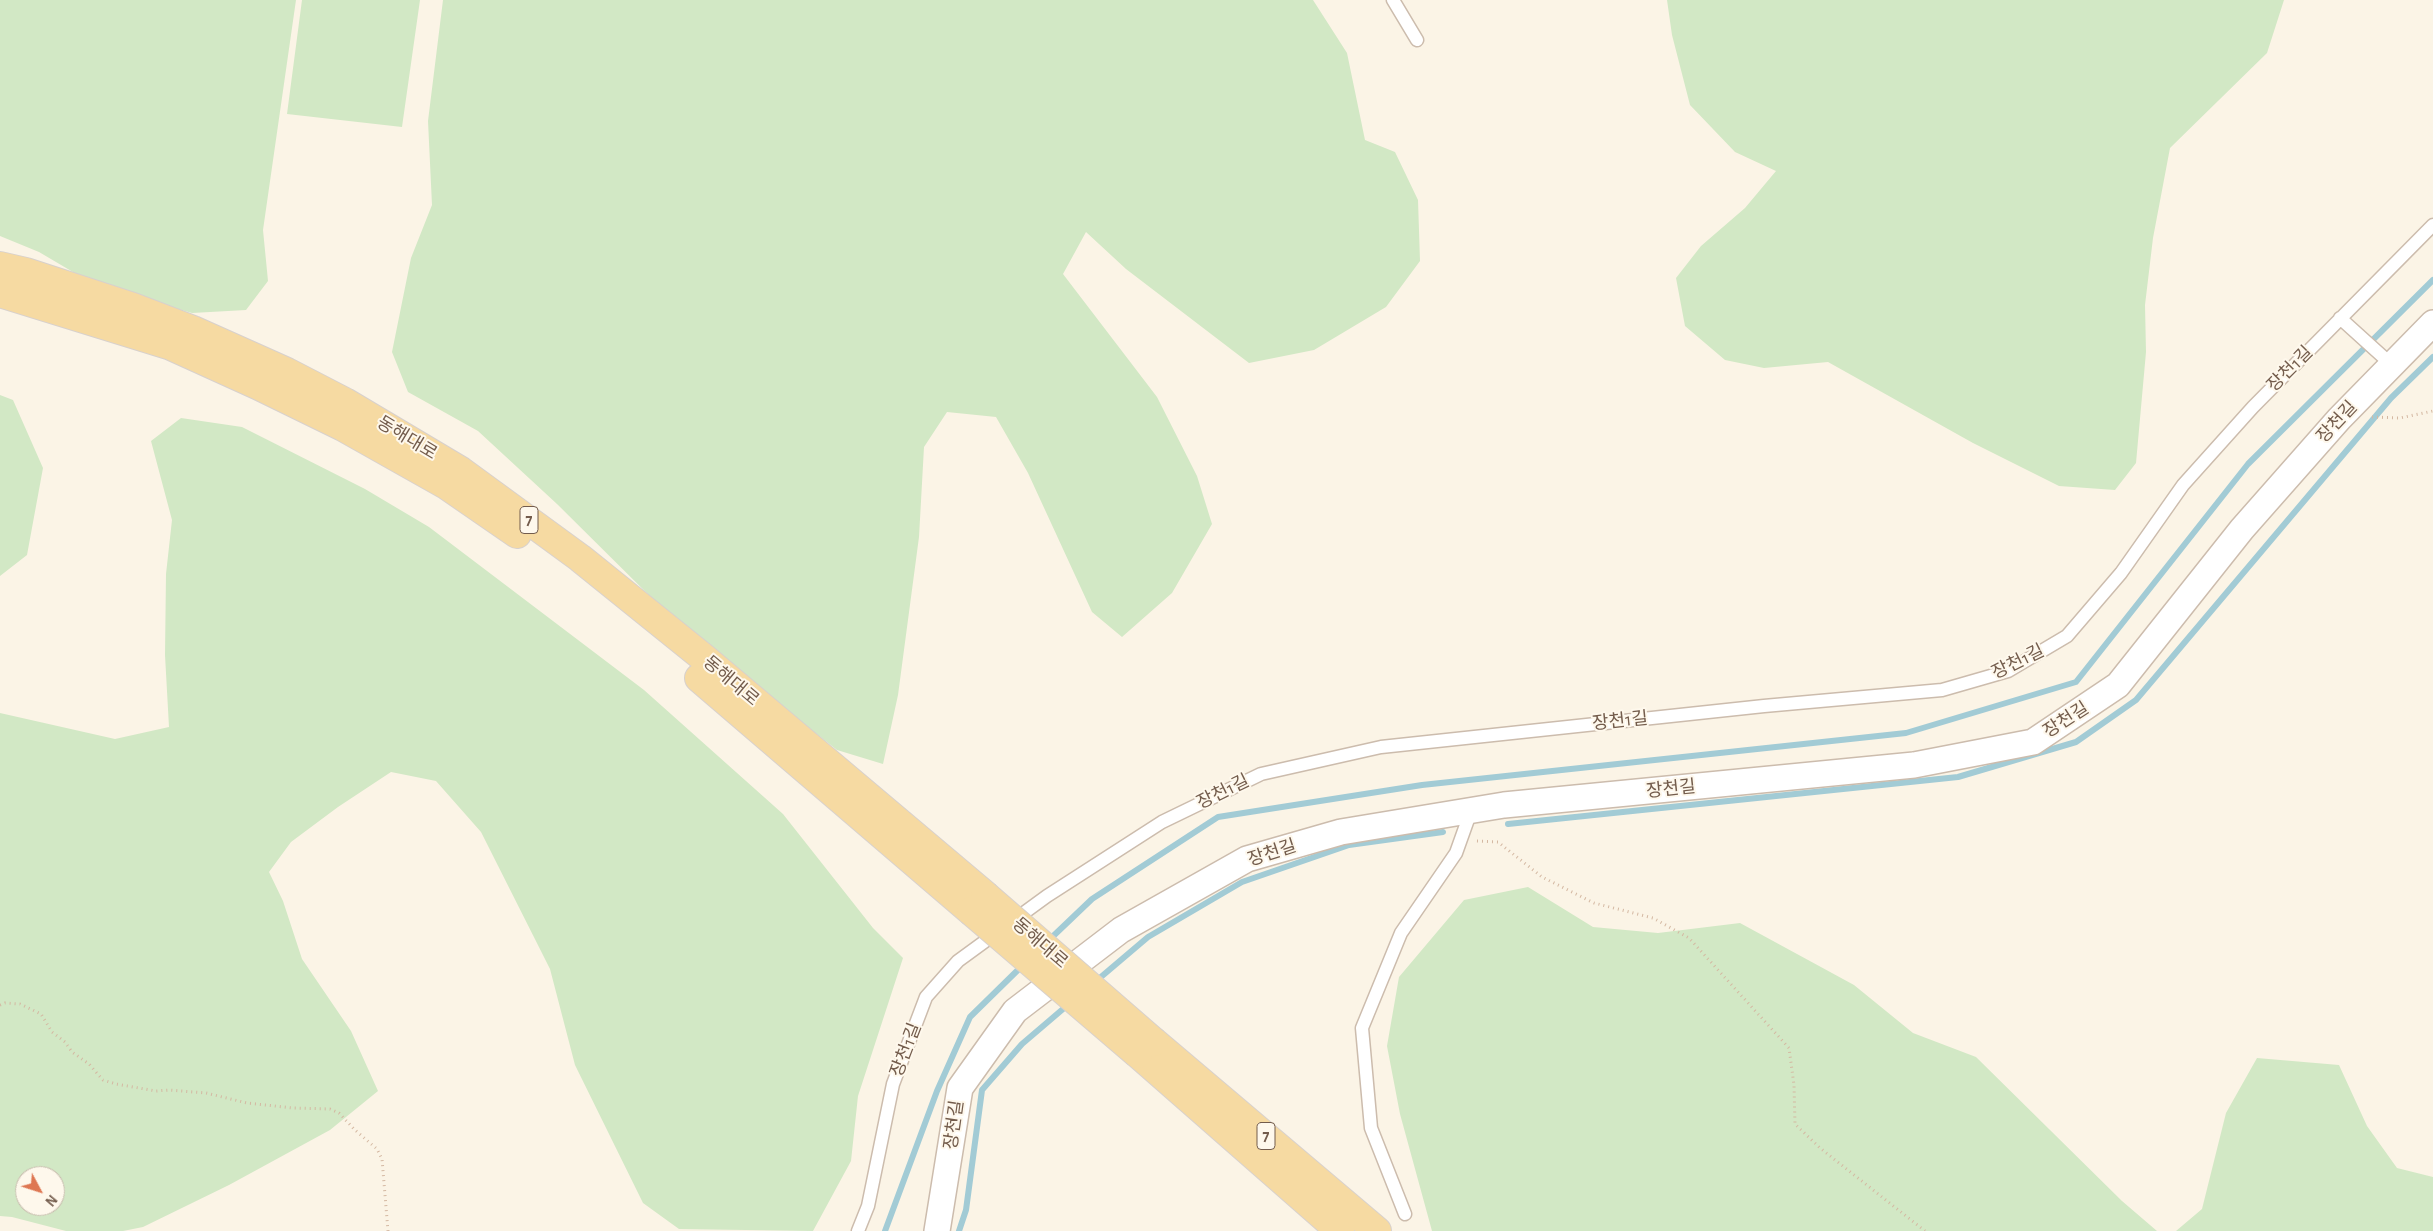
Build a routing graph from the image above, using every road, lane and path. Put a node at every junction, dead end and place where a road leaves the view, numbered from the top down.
1 (1393, 0) edge
2 (1417, 40) dead end
3 (2433, 225) edge
4 (0, 266) edge
5 (0, 293) edge
6 (2343, 321) junction
7 (2433, 324) edge
8 (2389, 362) junction
9 (2433, 411) edge
10 (2390, 417) dead end
11 (1471, 811) junction
12 (1460, 841) junction
13 (978, 903) junction
14 (0, 1005) edge
15 (1146, 1048) junction
16 (1405, 1214) dead end
17 (388, 1231) edge
18 (858, 1231) edge
19 (937, 1231) edge
20 (1340, 1231) edge
21 (1377, 1231) edge
22 (1926, 1231) edge

1 - 2 lane
3 - 6 lane, 장천1길
4 - 13 main road, 동해대로 / 7
5 - 13 main road, 동해대로 / 7
6 - 8 lane
6 - 18 lane, 장천1길
7 - 8 street, 장천길
8 - 11 street, 장천길
9 - 10 path
11 - 12 lane
11 - 19 street, 장천길
12 - 16 lane
12 - 22 path
13 - 15 main road, 7, bridge
14 - 17 path
15 - 20 main road, 7
15 - 21 main road, 7

